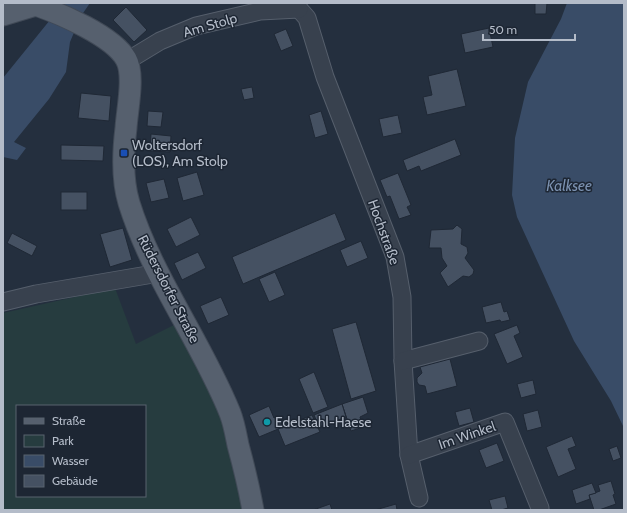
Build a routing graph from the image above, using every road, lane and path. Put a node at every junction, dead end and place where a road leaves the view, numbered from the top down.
1 (38, 5) edge
2 (298, 6) edge
3 (3, 15) edge
4 (127, 61) junction
5 (159, 273) junction
6 (3, 302) edge
7 (479, 340) dead end
8 (403, 361) junction
9 (409, 455) junction
10 (419, 498) dead end
11 (540, 508) dead end
12 (253, 510) edge

1 - 3 main road
1 - 4 main road
2 - 4 street, Am Stolp
2 - 8 street, Hochstraße
4 - 5 main road, Rüdersdorfer Straße
5 - 6 street
5 - 12 main road, Rüdersdorfer Straße
7 - 8 street
8 - 9 street, Hochstraße
9 - 10 street, Hochstraße
9 - 11 street, Im Winkel

